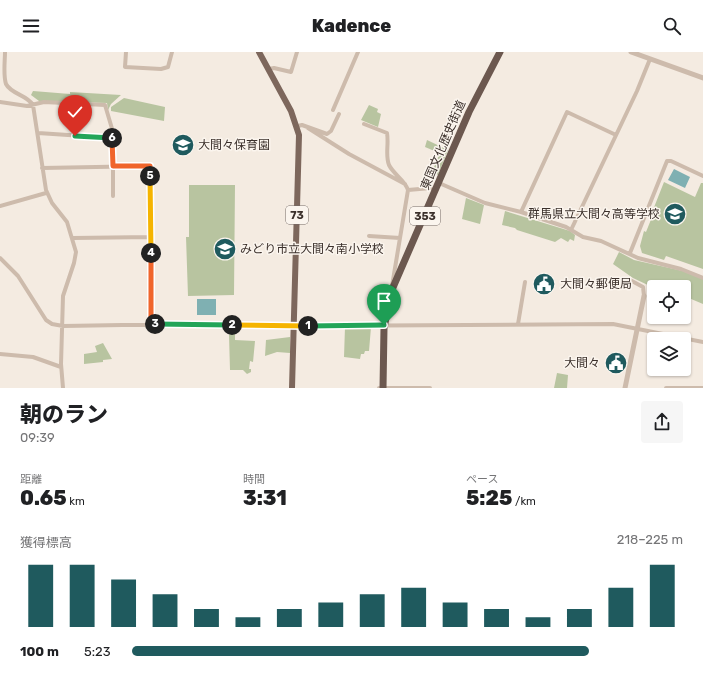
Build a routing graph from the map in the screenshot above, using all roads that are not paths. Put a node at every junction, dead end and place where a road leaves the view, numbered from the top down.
1 (5, 52) edge
2 (126, 52) edge
3 (172, 52) edge
4 (259, 52) edge
5 (297, 52) edge
6 (358, 52) edge
7 (500, 52) edge
8 (631, 52) edge
9 (650, 59) junction
10 (268, 69) junction
11 (703, 78) edge
12 (0, 102) edge
13 (33, 105) junction
14 (333, 110) dead end
15 (339, 114) dead end
16 (364, 124) dead end
17 (298, 126) junction
18 (308, 128) junction
19 (38, 133) junction
20 (616, 135) junction
21 (113, 138) junction
22 (113, 166) junction
23 (42, 168) junction
24 (703, 176) edge
25 (406, 184) junction
26 (438, 186) junction
27 (408, 190) junction
28 (46, 193) junction
29 (113, 196) dead end
30 (0, 206) edge
31 (521, 212) junction
32 (571, 230) junction
33 (369, 236) dead end
34 (151, 237) junction
35 (73, 238) junction
36 (400, 238) junction
37 (630, 253) junction
38 (0, 258) edge
39 (703, 278) edge
40 (630, 280) dead end
41 (525, 282) dead end
42 (393, 288) junction
43 (644, 296) joint
44 (518, 324) junction
45 (151, 325) junction
46 (384, 325) junction
47 (63, 326) junction
48 (293, 326) junction
49 (637, 328) junction
50 (703, 342) edge
51 (0, 354) edge
52 (61, 367) junction
53 (63, 388) edge
54 (292, 388) edge
55 (379, 388) edge
56 (383, 388) edge
57 (430, 388) edge
58 (625, 388) edge
59 (666, 388) edge
60 (703, 388) edge

1 - 13 street
2 - 3 street
4 - 10 main road, 73
5 - 10 street
6 - 14 street
7 - 26 highway, 東国文化歴史街道 / 353
8 - 9 street
9 - 11 street
9 - 20 street
10 - 17 main road, 73
12 - 13 street
13 - 19 street
13 - 21 street
15 - 18 street
16 - 25 street
17 - 18 street
17 - 48 main road, 73
18 - 25 street
19 - 21 street
19 - 23 street
20 - 31 street
20 - 32 street
21 - 22 street
22 - 23 street
22 - 29 street
22 - 34 street
23 - 28 street
24 - 37 street
25 - 27 street
26 - 27 street
26 - 31 street
26 - 42 highway, 東国文化歴史街道 / 353
27 - 36 street
28 - 30 street
28 - 35 street
31 - 32 street
32 - 37 street
33 - 36 street
34 - 35 street
34 - 45 street
35 - 47 street
36 - 42 street
37 - 39 street
38 - 47 street
40 - 43 street
41 - 44 street
42 - 46 highway, 東国文化歴史街道 / 353
43 - 49 street
44 - 46 street
44 - 49 street
45 - 47 street
45 - 48 street
46 - 48 street
46 - 56 highway, 東国文化歴史街道 / 353
47 - 52 street
48 - 54 main road, 73
49 - 50 street
49 - 58 street
51 - 52 street
52 - 53 street
55 - 56 street
56 - 57 street
59 - 60 street

